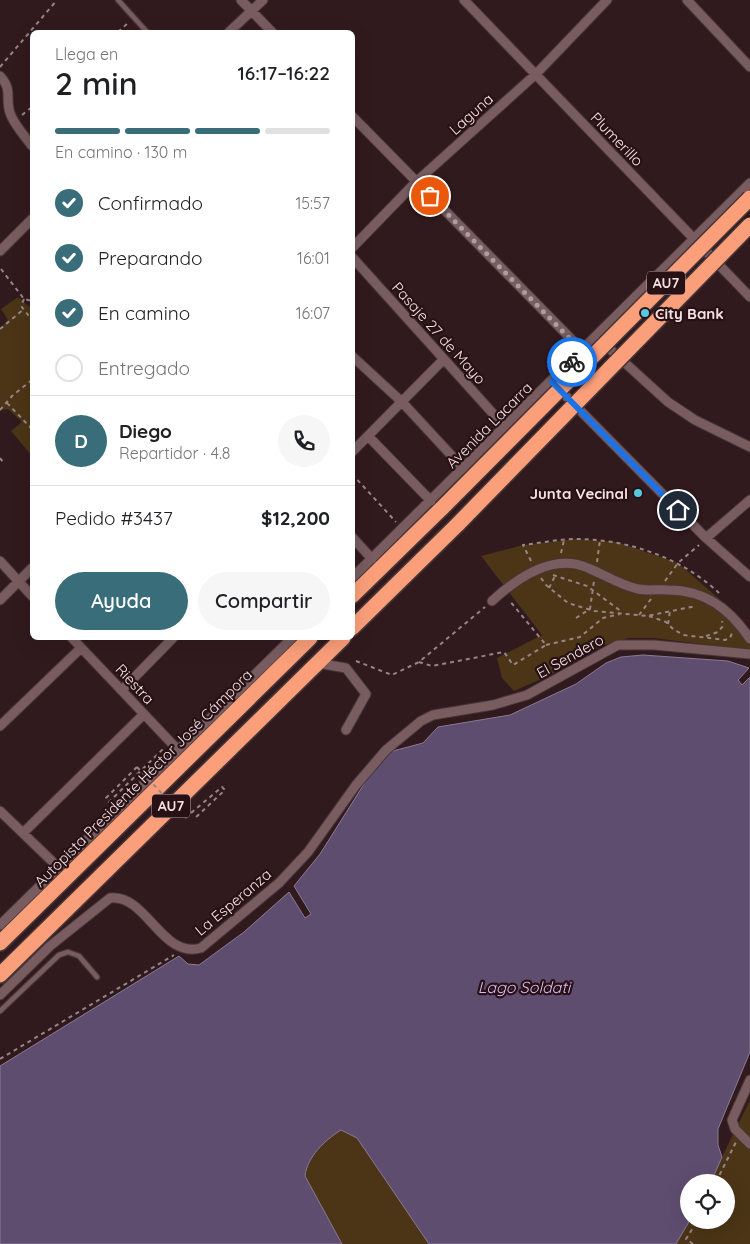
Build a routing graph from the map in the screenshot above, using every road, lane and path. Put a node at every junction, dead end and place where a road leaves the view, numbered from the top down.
1 (57, 0) edge
2 (118, 0) edge
3 (241, 0) edge
4 (263, 0) edge
5 (464, 0) edge
6 (607, 0) edge
7 (687, 0) edge
8 (252, 11) junction
9 (134, 17) junction
10 (31, 30) edge
11 (120, 30) edge
12 (145, 30) edge
13 (231, 30) edge
14 (270, 30) edge
15 (30, 32) edge
16 (0, 67) edge
17 (750, 67) edge
18 (536, 74) junction
19 (0, 76) edge
20 (30, 109) edge
21 (355, 119) edge
22 (14, 122) junction
23 (30, 143) edge
24 (416, 182) junction
25 (750, 183) edge
26 (750, 198) edge
27 (30, 221) edge
28 (750, 225) edge
29 (694, 240) junction
30 (355, 245) edge
31 (0, 251) edge
32 (355, 260) edge
33 (0, 269) edge
34 (750, 297) edge
35 (24, 299) junction
36 (30, 300) edge
37 (24, 309) junction
38 (30, 317) edge
39 (0, 328) edge
40 (596, 337) junction
41 (582, 351) junction
42 (355, 359) edge
43 (444, 359) junction
44 (30, 382) edge
45 (552, 382) junction
46 (0, 402) edge
47 (402, 402) junction
48 (7, 403) junction
49 (4, 406) junction
50 (0, 410) edge
51 (30, 427) edge
52 (506, 428) junction
53 (368, 436) junction
54 (750, 447) edge
55 (355, 449) edge
56 (0, 458) edge
57 (3, 462) dead end
58 (464, 469) junction
59 (355, 477) edge
60 (750, 500) edge
61 (436, 504) junction
62 (402, 529) junction
63 (706, 538) junction
64 (355, 540) edge
65 (372, 559) junction
66 (0, 561) edge
67 (678, 563) junction
68 (535, 569) junction
69 (30, 570) edge
70 (545, 574) dead end
71 (355, 575) edge
72 (551, 575) dead end
73 (750, 578) edge
74 (19, 582) junction
75 (502, 592) junction
76 (355, 593) edge
77 (30, 594) edge
78 (725, 598) dead end
79 (0, 600) edge
80 (492, 601) joint
81 (702, 606) dead end
82 (590, 609) junction
83 (670, 611) junction
84 (624, 614) junction
85 (647, 616) junction
86 (576, 618) dead end
87 (727, 623) dead end
88 (668, 624) junction
89 (355, 625) edge
90 (730, 628) dead end
91 (718, 632) junction
92 (732, 633) junction
93 (748, 636) edge
94 (704, 637) junction
95 (721, 639) junction
96 (74, 640) edge
97 (171, 640) edge
98 (290, 640) edge
99 (308, 640) edge
100 (341, 640) edge
101 (546, 644) junction
102 (81, 648) junction
103 (750, 654) edge
104 (356, 661) dead end
105 (419, 662) junction
106 (317, 663) junction
107 (122, 690) junction
108 (144, 714) junction
109 (0, 726) edge
110 (410, 728) joint
111 (346, 730) dead end
112 (170, 742) junction
113 (178, 750) junction
114 (0, 811) edge
115 (195, 818) dead end
116 (23, 833) junction
117 (58, 867) junction
118 (0, 925) edge
119 (0, 943) edge
120 (183, 947) junction
121 (0, 975) edge
122 (97, 977) dead end
123 (0, 994) edge
124 (0, 1011) edge
125 (0, 1059) edge
126 (750, 1080) edge
127 (740, 1133) junction
128 (750, 1144) edge
129 (720, 1174) edge
130 (692, 1229) edge
131 (686, 1239) junction
132 (683, 1244) edge
133 (692, 1244) edge

1 - 10 path
2 - 9 lane
3 - 8 street
4 - 8 street
5 - 18 street, Plumerillo
6 - 18 street, Laguna
7 - 17 street
8 - 13 street
8 - 14 street
9 - 11 path
9 - 12 lane
15 - 16 path
18 - 24 street, Laguna
18 - 29 street, Plumerillo
19 - 22 street
20 - 22 path
21 - 24 street
22 - 23 street
24 - 30 street, Laguna
24 - 41 street
25 - 29 street, Avenida Lacarra
26 - 61 highway, AU7, bridge
27 - 31 street
28 - 89 highway, AU7, bridge
29 - 34 street, Plumerillo
29 - 40 street, Avenida Lacarra
32 - 43 street, Pasaje 27 de Mayo
33 - 35 path
35 - 36 path
35 - 37 path
37 - 38 path
37 - 39 path
40 - 41 street, Avenida Lacarra
40 - 54 street
41 - 45 street, Avenida Lacarra
42 - 47 street
43 - 47 street
43 - 52 street, Pasaje 27 de Mayo
44 - 48 path
45 - 52 street, Avenida Lacarra
45 - 63 street
46 - 49 path
47 - 53 street
47 - 58 street
48 - 49 path
48 - 51 path
49 - 50 path
52 - 58 street, Avenida Lacarra
53 - 55 street
53 - 61 street
56 - 57 path
58 - 61 street, Avenida Lacarra
59 - 62 path
60 - 63 street
61 - 62 street, Avenida Lacarra
61 - 76 highway, AU7
62 - 65 street, Avenida Lacarra
63 - 67 path
63 - 73 street
64 - 65 street
65 - 71 street, Avenida Lacarra
66 - 74 street
67 - 68 path
67 - 78 path
68 - 75 street
68 - 93 street
69 - 74 street
70 - 82 path
72 - 84 path
74 - 77 street
74 - 79 street
75 - 80 street
75 - 101 path
80 - 105 path
81 - 83 path
82 - 84 path
82 - 86 path
83 - 85 path
83 - 88 path
84 - 85 path
84 - 101 path
85 - 88 path
87 - 91 path
88 - 94 path
90 - 92 path
91 - 94 path
91 - 95 path
92 - 93 path
92 - 95 path
94 - 95 path
96 - 102 street, Riestra
97 - 107 street
98 - 113 street
99 - 119 highway, Autopista Presidente Héctor José Cámpora / AU7
100 - 106 highway, AU7
101 - 105 path
102 - 107 street, Riestra
102 - 109 street
103 - 110 street, El Sendero
104 - 105 path
106 - 111 street
106 - 121 highway, AU7
107 - 108 street, Riestra
108 - 112 street, Riestra
108 - 116 street
110 - 120 street, La Esperanza
112 - 113 street, Riestra
112 - 115 path, bridge
113 - 117 street
114 - 116 street
116 - 117 street
117 - 118 street
120 - 123 street, La Esperanza
120 - 125 path
122 - 124 lane
126 - 127 street
127 - 128 street
127 - 129 path
130 - 131 path
131 - 132 path
131 - 133 path

